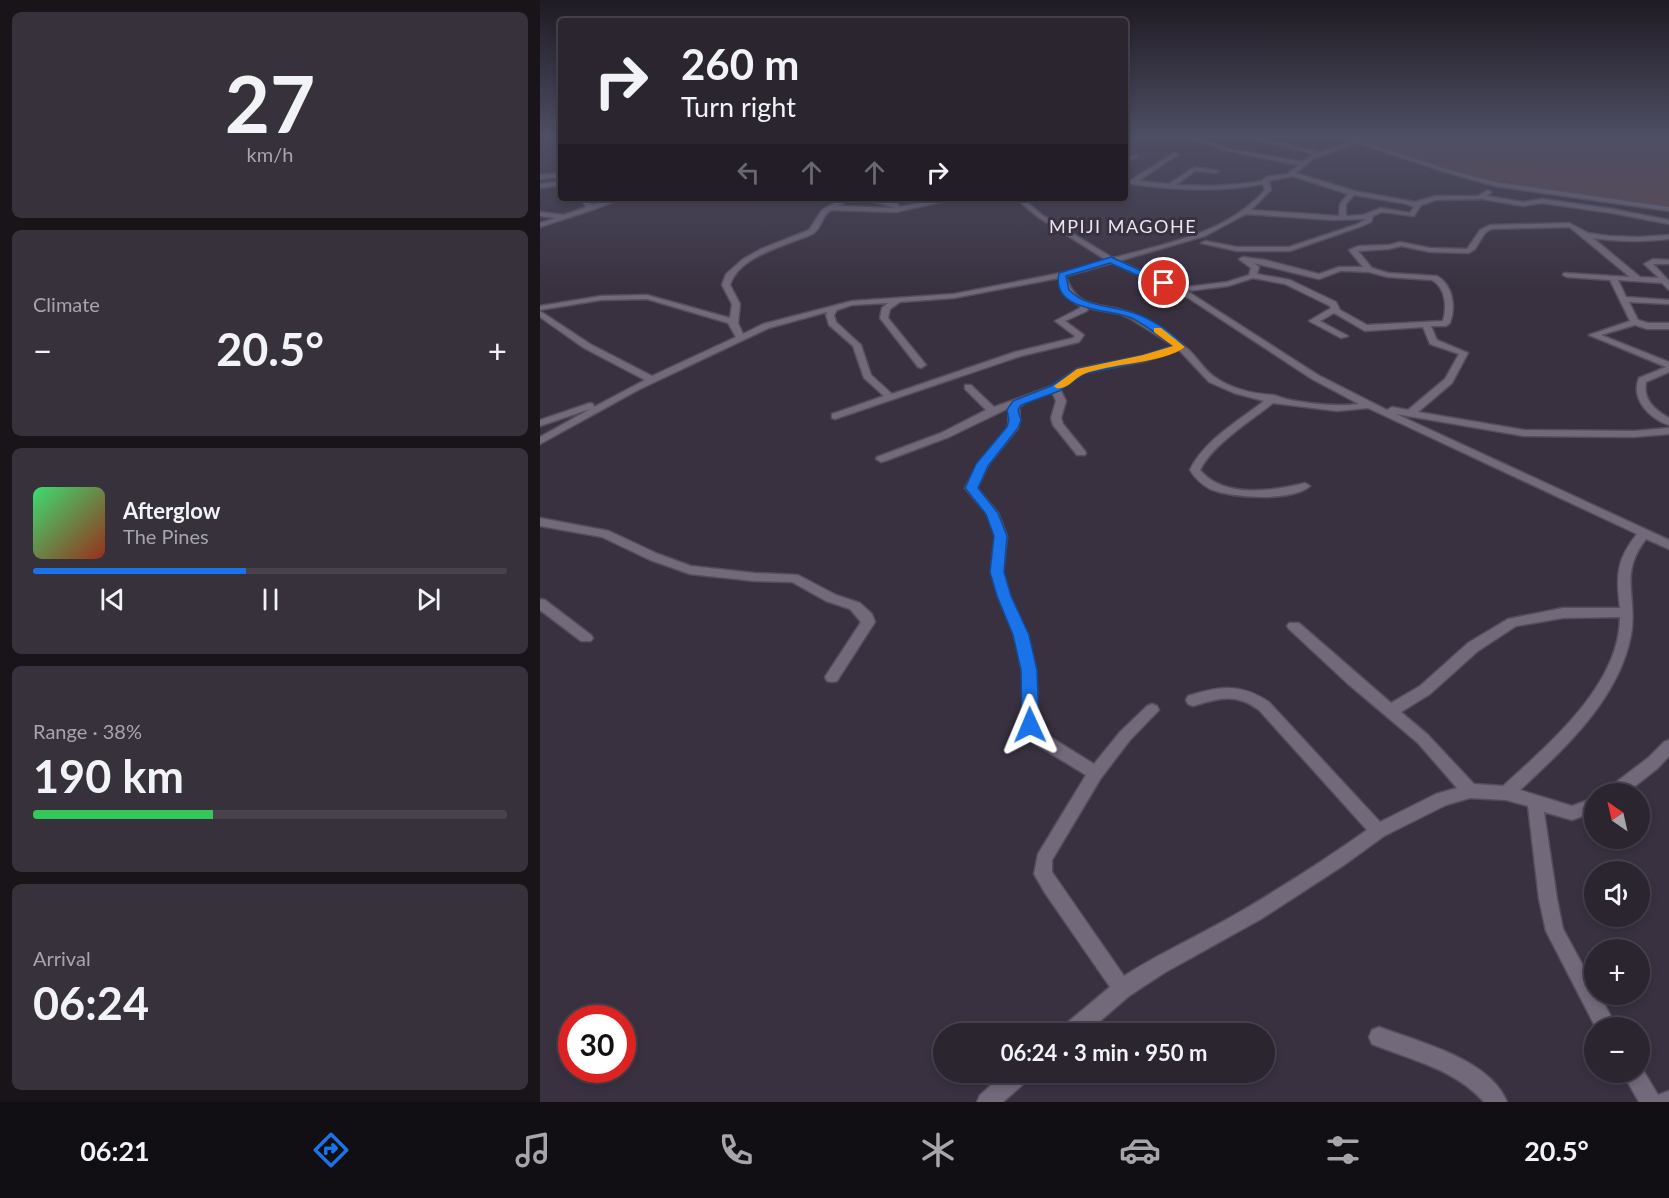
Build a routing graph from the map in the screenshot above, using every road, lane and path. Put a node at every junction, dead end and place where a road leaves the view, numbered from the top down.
1 (1267, 187) edge
2 (1335, 187) edge
3 (1497, 187) edge
4 (1516, 187) edge
5 (1353, 193) junction
6 (1482, 197) junction
7 (585, 201) edge
8 (612, 201) edge
9 (842, 201) edge
10 (875, 201) edge
11 (936, 201) edge
12 (1022, 201) edge
13 (1417, 204) junction
14 (593, 208) junction
15 (828, 208) junction
16 (906, 209) junction
17 (1669, 209) edge
18 (1245, 212) junction
19 (540, 214) edge
20 (1370, 215) junction
21 (566, 217) junction
22 (1343, 218) junction
23 (1669, 222) edge
24 (540, 225) edge
25 (1585, 234) junction
26 (1196, 237) junction
27 (1669, 237) edge
28 (1205, 243) junction
29 (1111, 260) junction
30 (1245, 260) junction
31 (1669, 262) edge
32 (1369, 270) junction
33 (1062, 275) junction
34 (1567, 275) dead end
35 (1253, 276) junction
36 (1612, 277) junction
37 (1642, 279) junction
38 (1667, 284) edge
39 (1178, 290) junction
40 (1624, 298) junction
41 (898, 299) junction
42 (1669, 302) edge
43 (1084, 305) junction
44 (834, 307) junction
45 (540, 308) edge
46 (1334, 310) junction
47 (540, 313) edge
48 (1635, 322) junction
49 (734, 323) junction
50 (1426, 325) junction
51 (1669, 326) edge
52 (740, 336) junction
53 (1344, 336) dead end
54 (1180, 347) junction
55 (921, 365) dead end
56 (1669, 367) edge
57 (652, 380) junction
58 (968, 387) dead end
59 (1055, 388) junction
60 (890, 396) junction
61 (1273, 398) junction
62 (1024, 399) junction
63 (608, 402) junction
64 (1374, 406) junction
65 (992, 411) junction
66 (1410, 413) junction
67 (836, 416) dead end
68 (1669, 422) edge
69 (540, 423) edge
70 (1669, 431) edge
71 (540, 441) edge
72 (1081, 453) dead end
73 (881, 459) dead end
74 (1305, 486) dead end
75 (540, 522) edge
76 (1644, 533) junction
77 (1669, 545) edge
78 (540, 603) edge
79 (1626, 612) junction
80 (1294, 626) dead end
81 (586, 638) dead end
82 (832, 677) dead end
83 (1192, 699) dead end
84 (1152, 710) dead end
85 (1390, 711) junction
86 (1669, 746) edge
87 (1096, 773) junction
88 (1627, 783) edge
89 (1470, 791) junction
90 (1506, 793) junction
91 (1535, 802) junction
92 (1584, 809) edge
93 (1378, 831) junction
94 (1122, 989) junction
95 (1601, 1017) edge
96 (1082, 1023) edge
97 (1379, 1037) dead end
98 (1009, 1083) edge
99 (1639, 1083) edge
100 (987, 1102) edge
101 (1497, 1102) edge
102 (1651, 1102) edge

1 - 18 street
2 - 5 street
3 - 6 street
4 - 17 street
5 - 13 street
5 - 22 street
6 - 13 street
6 - 23 street
7 - 14 street
8 - 14 street
9 - 15 street
10 - 16 street
11 - 16 street
12 - 29 street
13 - 20 street
14 - 21 street
15 - 16 street
15 - 49 street
18 - 22 street
18 - 26 street
19 - 21 street
20 - 22 street
20 - 28 street
21 - 24 street
25 - 27 street
25 - 32 street
25 - 37 street
26 - 28 street
26 - 29 street
28 - 30 street
29 - 33 street
29 - 39 street
30 - 32 street
30 - 35 street
31 - 38 street
32 - 50 street
33 - 41 street
33 - 43 street
34 - 36 street
35 - 39 street
35 - 46 street
36 - 37 street
36 - 40 street
37 - 38 street
39 - 64 street
40 - 42 street
40 - 48 street
41 - 44 street
41 - 55 street
43 - 54 street
43 - 60 street
44 - 52 street
44 - 60 street
45 - 49 street
46 - 50 street
46 - 53 street
47 - 57 street
48 - 51 street
48 - 56 street
49 - 52 street
50 - 66 street
52 - 57 street
54 - 59 street
54 - 61 street
56 - 68 street
57 - 63 street
58 - 65 street
59 - 62 street
59 - 72 street
60 - 67 street
61 - 64 street
61 - 74 street
62 - 65 street
62 - 87 street
63 - 69 street
63 - 71 street
64 - 66 street
64 - 76 street
65 - 73 street
66 - 70 street
75 - 82 street
76 - 77 street
76 - 79 street
78 - 81 street
79 - 85 street
79 - 90 street
80 - 85 street
83 - 93 street
84 - 87 street
85 - 89 street
86 - 88 street
87 - 94 street
89 - 90 street
89 - 93 street
90 - 91 street
91 - 92 street
91 - 95 street
93 - 94 street
94 - 96 street
97 - 101 street
98 - 100 street
99 - 102 street

